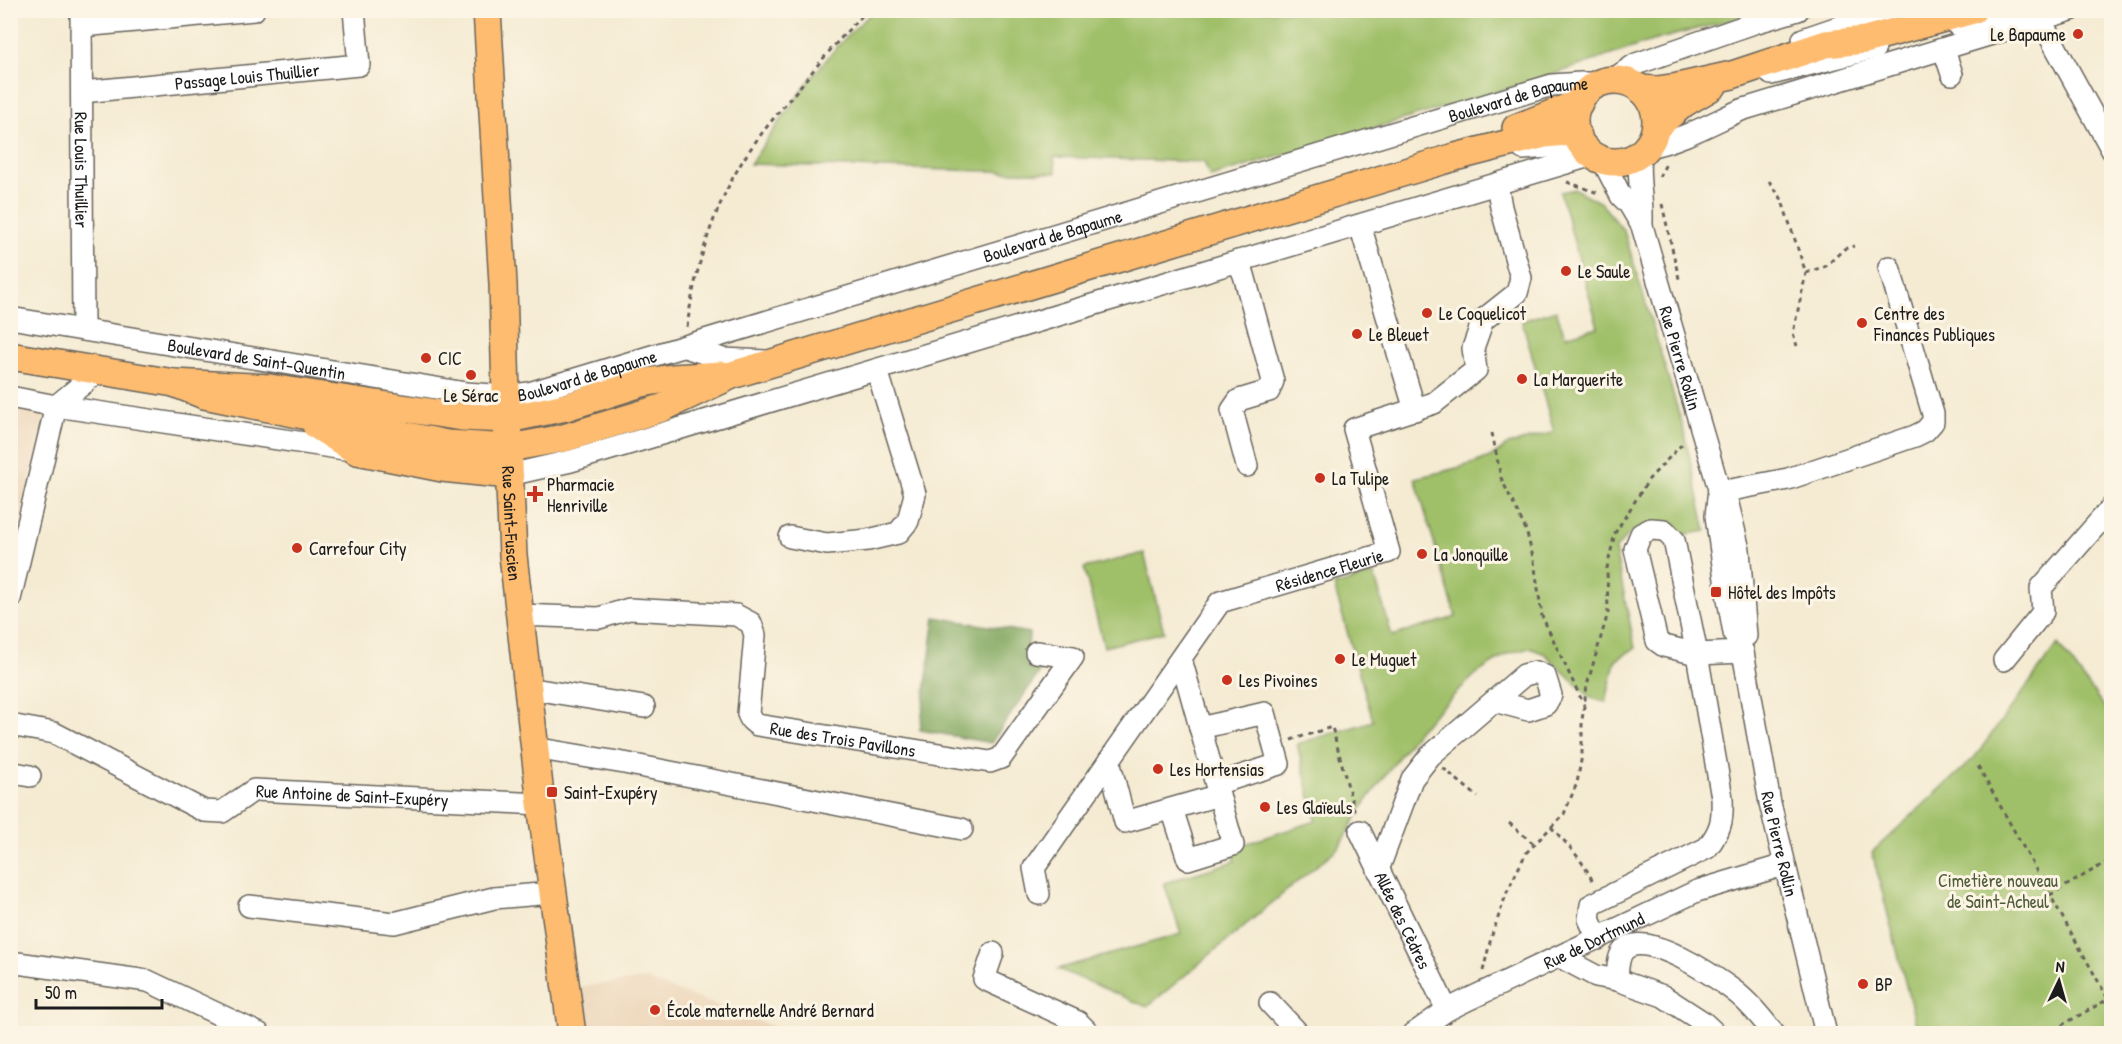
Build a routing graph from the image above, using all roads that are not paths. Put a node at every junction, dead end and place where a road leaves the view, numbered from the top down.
1 (254, 10) edge
2 (354, 10) edge
3 (487, 10) edge
4 (1798, 10) edge
5 (1888, 10) edge
6 (1914, 10) edge
7 (1972, 10) edge
8 (2014, 10) edge
9 (2071, 10) edge
10 (2035, 15) edge
11 (82, 18) edge
12 (1826, 44) junction
13 (1944, 50) junction
14 (1952, 74) dead end
15 (1732, 75) junction
16 (1621, 84) junction
17 (82, 92) junction
18 (1579, 103) junction
19 (1647, 142) junction
20 (1590, 150) junction
21 (2112, 150) edge
22 (1455, 157) junction
23 (1497, 184) junction
24 (1314, 200) junction
25 (1360, 225) junction
26 (1642, 226) junction
27 (1238, 261) junction
28 (1889, 267) dead end
29 (10, 318) edge
30 (84, 330) junction
31 (684, 347) junction
32 (10, 356) edge
33 (778, 362) junction
34 (100, 370) junction
35 (877, 370) junction
36 (696, 375) junction
37 (732, 375) junction
38 (174, 383) junction
39 (10, 397) edge
40 (56, 406) junction
41 (507, 408) junction
42 (1415, 410) junction
43 (300, 415) junction
44 (509, 448) junction
45 (357, 451) junction
46 (1247, 466) dead end
47 (509, 475) junction
48 (1719, 489) junction
49 (2112, 507) edge
50 (790, 537) dead end
51 (10, 599) edge
52 (519, 615) junction
53 (1036, 652) dead end
54 (1743, 652) junction
55 (1697, 654) junction
56 (1181, 659) junction
57 (2004, 660) dead end
58 (527, 688) junction
59 (1494, 701) dead end
60 (644, 707) dead end
61 (10, 725) edge
62 (1200, 728) junction
63 (534, 748) junction
64 (1109, 761) junction
65 (1217, 789) junction
66 (541, 804) junction
67 (1173, 808) junction
68 (962, 829) dead end
69 (1360, 831) road end
70 (1784, 865) junction
71 (1378, 870) junction
72 (552, 893) junction
73 (1039, 894) dead end
74 (249, 906) dead end
75 (1598, 939) junction
76 (993, 953) dead end
77 (1560, 957) junction
78 (10, 962) edge
79 (1617, 980) junction
80 (1270, 1003) dead end
81 (1447, 1010) junction
82 (260, 1034) edge
83 (572, 1034) edge
84 (1090, 1034) edge
85 (1299, 1034) edge
86 (1413, 1034) edge
87 (1716, 1034) edge
88 (1774, 1034) edge
89 (1826, 1034) edge

1 - 11 street
2 - 17 street, Passage Louis Thuillier
3 - 41 main road, Rue Saint-Fuscien
4 - 16 street
5 - 16 street
6 - 12 main road, Boulevard de Bapaume
7 - 12 main road, Boulevard de Bapaume
8 - 15 street
9 - 10 street
10 - 13 street
10 - 21 street
11 - 17 street, Rue Louis Thuillier
12 - 15 main road, Boulevard de Bapaume
13 - 14 street
13 - 19 street
15 - 16 main road, Boulevard de Bapaume
15 - 19 main road, Boulevard de Bapaume
16 - 18 main road
16 - 19 main road
16 - 31 street, Boulevard de Bapaume
17 - 30 street, Rue Louis Thuillier
18 - 20 main road
18 - 22 main road, Boulevard de Bapaume
19 - 20 main road
19 - 26 street, Rue Pierre Rollin
20 - 22 main road, Boulevard de Bapaume
20 - 23 street
20 - 24 street
20 - 26 street, Rue Pierre Rollin
22 - 24 main road, Boulevard de Bapaume
23 - 25 street
23 - 42 street, Résidence Fleurie
24 - 33 main road, Boulevard de Bapaume
25 - 27 street
25 - 42 street
26 - 48 street, Rue Pierre Rollin
27 - 35 street
27 - 46 street
28 - 48 street
29 - 30 street, Boulevard de Saint-Quentin
30 - 41 street, Boulevard de Saint-Quentin
31 - 33 street
31 - 41 street, Boulevard de Bapaume
32 - 34 main road, Boulevard de Saint-Quentin
33 - 37 main road, Boulevard de Bapaume
34 - 38 main road, Boulevard de Saint-Quentin
34 - 40 street
35 - 47 street
35 - 50 street
36 - 37 main road, Boulevard de Bapaume
36 - 41 main road, Boulevard de Bapaume
36 - 44 main road
37 - 44 main road, Boulevard de Bapaume
38 - 41 main road, Boulevard de Saint-Quentin
38 - 43 main road, Boulevard de Saint-Quentin
39 - 40 street
40 - 45 street
40 - 51 street
41 - 43 main road
41 - 44 main road, Rue Saint-Fuscien
42 - 56 street, Résidence Fleurie
43 - 44 main road, Boulevard de Saint-Quentin
43 - 45 main road
44 - 47 main road, Rue Saint-Fuscien
45 - 47 main road
47 - 52 main road, Rue Saint-Fuscien
48 - 54 street, Rue Pierre Rollin
49 - 57 street
52 - 53 street, Rue des Trois Pavillons
52 - 58 main road, Rue Saint-Fuscien
54 - 55 street
54 - 70 street, Rue Pierre Rollin
55 - 55 street
55 - 75 street
56 - 62 street
56 - 64 street, Résidence Fleurie
58 - 60 street
58 - 63 main road, Rue Saint-Fuscien
59 - 71 street
61 - 66 street, Rue Antoine de Saint-Exupéry
62 - 65 street
62 - 65 street
63 - 66 main road, Rue Saint-Fuscien
63 - 68 street
64 - 67 street
64 - 73 street, Résidence Fleurie
65 - 67 street
65 - 67 street
66 - 72 main road, Rue Saint-Fuscien
69 - 71 street, Allée des Cèdres
70 - 75 street, Rue de Dortmund
70 - 89 street, Rue Pierre Rollin
71 - 81 street, Allée des Cèdres
72 - 74 street
72 - 83 main road, Rue Saint-Fuscien
75 - 77 street, Rue de Dortmund
76 - 84 street
77 - 79 street
77 - 81 street, Rue de Dortmund
78 - 82 street
79 - 87 street
79 - 88 street
80 - 85 street
81 - 86 street, Rue de Dortmund

